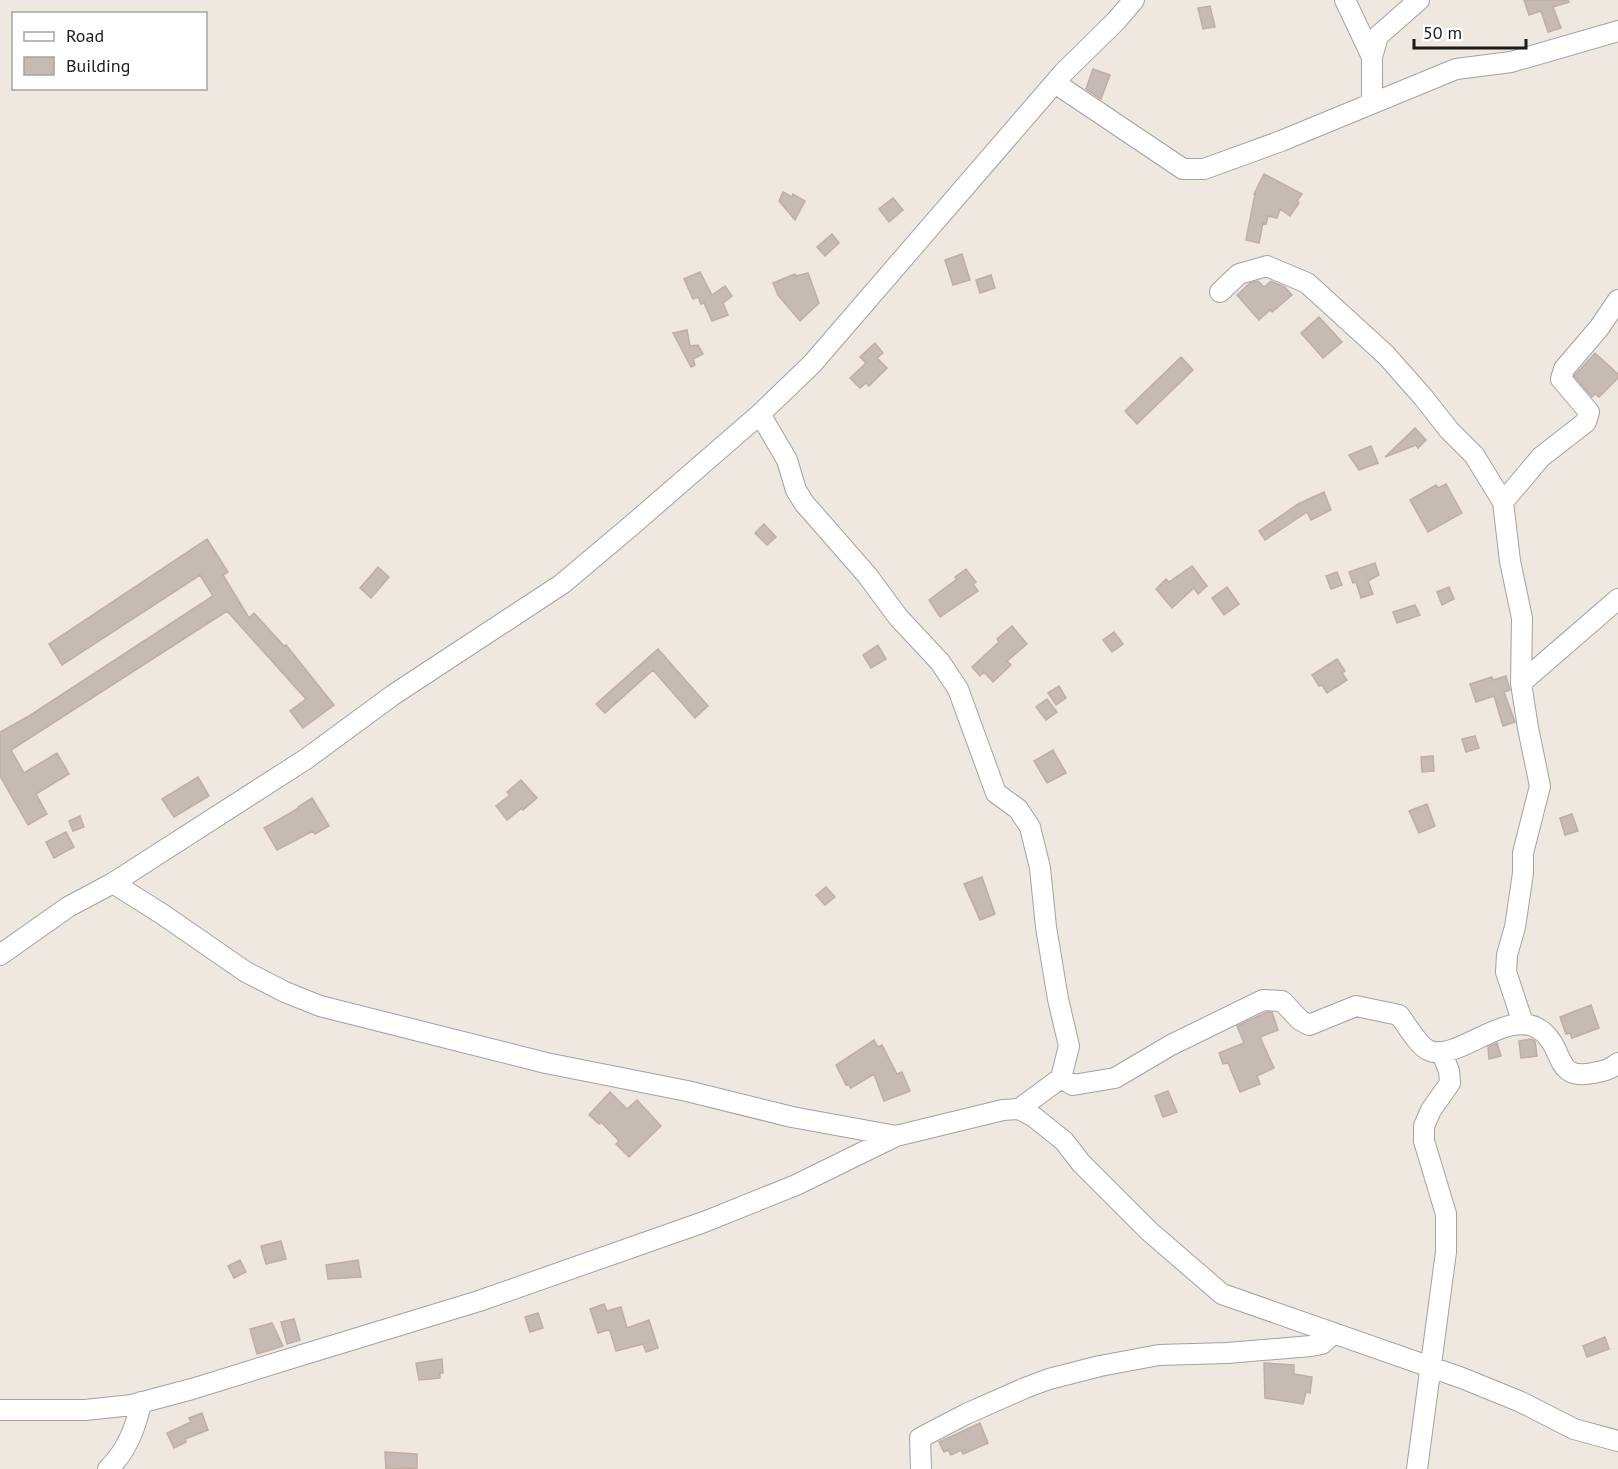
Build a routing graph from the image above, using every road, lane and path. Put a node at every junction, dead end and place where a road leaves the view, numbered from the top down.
1 (1134, 0) edge
2 (1345, 0) edge
3 (1419, 0) edge
4 (1618, 31) edge
5 (1372, 57) junction
6 (1055, 83) junction
7 (1372, 103) junction
8 (1220, 292) dead end
9 (1618, 300) edge
10 (760, 414) junction
11 (1503, 502) junction
12 (1618, 599) edge
13 (1521, 683) junction
14 (113, 884) junction
15 (0, 955) edge
16 (1523, 1023) junction
17 (1442, 1053) junction
18 (1618, 1064) edge
19 (1061, 1078) junction
20 (1019, 1109) junction
21 (896, 1136) junction
22 (1334, 1333) junction
23 (1432, 1367) junction
24 (141, 1402) junction
25 (0, 1410) edge
26 (1618, 1441) edge
27 (108, 1469) edge
28 (921, 1469) edge
29 (1417, 1469) edge

1 - 6 street
2 - 5 street
3 - 5 street
4 - 7 street
5 - 7 street
6 - 7 street
6 - 10 street
8 - 11 street
9 - 11 street
10 - 14 street
10 - 19 street
11 - 13 street
12 - 13 street
13 - 16 street
14 - 15 street
14 - 21 street
16 - 17 street
16 - 18 street
17 - 19 street
17 - 23 street
19 - 20 street
20 - 21 street
20 - 22 street
21 - 24 street
22 - 23 street
22 - 28 street
23 - 26 street
23 - 29 street
24 - 25 street
24 - 27 street

